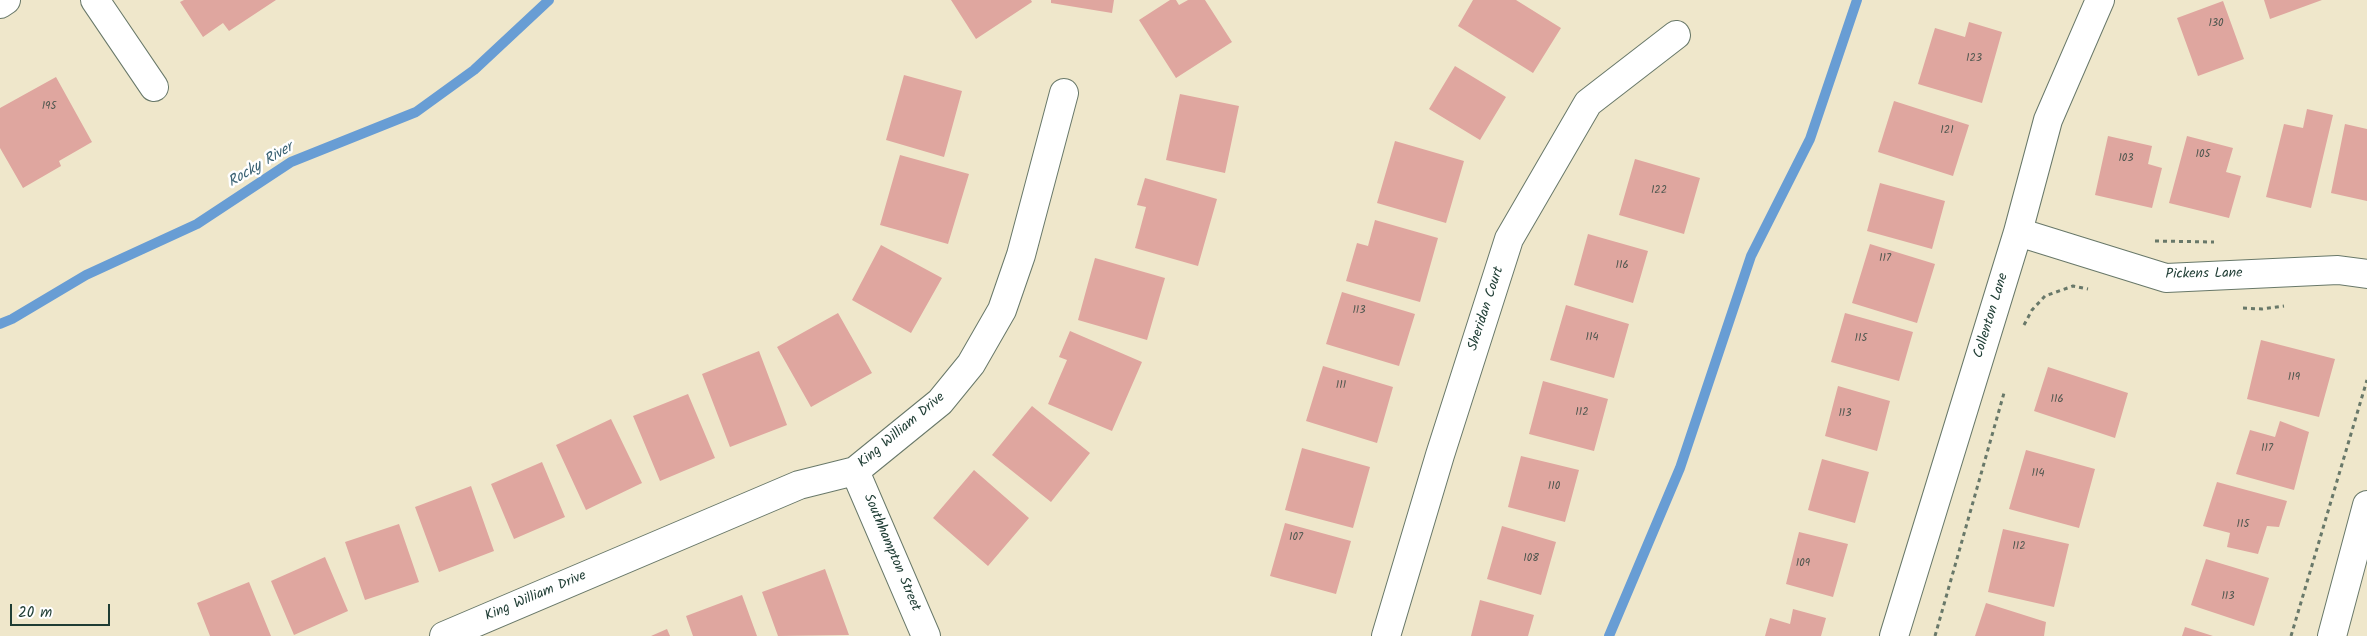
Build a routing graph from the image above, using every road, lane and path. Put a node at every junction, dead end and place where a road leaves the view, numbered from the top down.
1 (6, 0) edge
2 (95, 0) edge
3 (2100, 0) edge
4 (0, 4) edge
5 (1676, 35) dead end
6 (154, 87) dead end
7 (1064, 93) dead end
8 (2018, 232) junction
9 (2154, 240) dead end
10 (2224, 242) dead end
11 (2367, 274) edge
12 (2092, 289) dead end
13 (2289, 305) dead end
14 (2236, 307) dead end
15 (2021, 332) dead end
16 (2367, 380) edge
17 (2006, 385) dead end
18 (855, 471) junction
19 (2367, 505) edge
20 (444, 636) edge
21 (926, 636) edge
22 (1386, 636) edge
23 (1894, 636) edge
24 (1935, 636) edge
25 (2291, 636) edge
26 (2332, 636) edge

1 - 4 street
2 - 6 street
3 - 8 street, Collenton Lane
5 - 22 street, Sheridan Court
7 - 18 street, King William Drive
8 - 11 street, Pickens Lane
8 - 23 street, Collenton Lane
9 - 10 path
12 - 15 path
13 - 14 path
16 - 25 path
17 - 24 path
18 - 20 street, King William Drive
18 - 21 street, Southhampton Street
19 - 26 street

